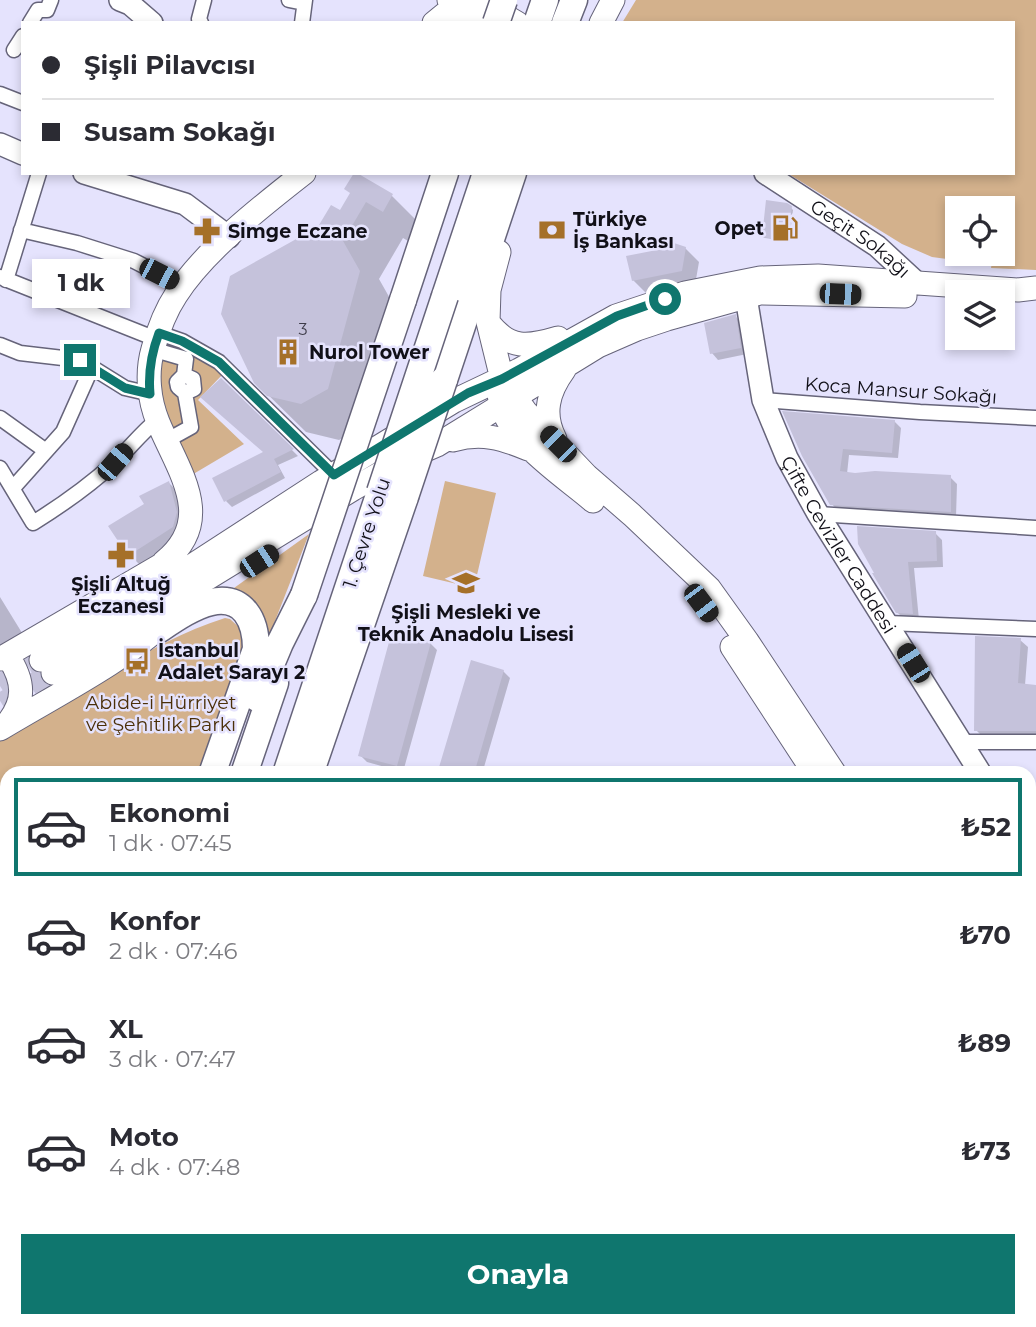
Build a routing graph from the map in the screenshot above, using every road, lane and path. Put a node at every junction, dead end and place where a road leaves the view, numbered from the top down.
1 (51, 0) edge
2 (121, 0) edge
3 (204, 0) edge
4 (289, 0) edge
5 (435, 0) edge
6 (504, 0) edge
7 (567, 0) edge
8 (574, 0) edge
9 (612, 0) edge
10 (305, 1) edge
11 (463, 4) edge
12 (544, 18) edge
13 (31, 21) edge
14 (150, 21) edge
15 (200, 21) edge
16 (302, 21) edge
17 (428, 21) edge
18 (437, 21) edge
19 (484, 21) edge
20 (497, 21) edge
21 (602, 21) edge
22 (21, 40) edge
23 (15, 50) dead end
24 (0, 93) edge
25 (21, 102) edge
26 (0, 144) edge
27 (21, 152) edge
28 (38, 175) edge
29 (91, 175) edge
30 (299, 175) edge
31 (444, 175) edge
32 (485, 175) edge
33 (512, 175) edge
34 (525, 175) edge
35 (768, 175) edge
36 (21, 230) junction
37 (229, 237) junction
38 (877, 246) junction
39 (3, 279) edge
40 (867, 279) junction
41 (916, 282) junction
42 (183, 286) junction
43 (744, 288) junction
44 (1036, 288) edge
45 (945, 297) edge
46 (945, 298) edge
47 (1015, 303) edge
48 (1036, 304) edge
49 (488, 322) junction
50 (591, 329) junction
51 (161, 343) junction
52 (0, 345) edge
53 (568, 365) junction
54 (92, 368) junction
55 (150, 394) junction
56 (500, 400) junction
57 (762, 400) junction
58 (0, 418) edge
59 (1036, 418) edge
60 (165, 428) junction
61 (558, 444) junction
62 (437, 445) junction
63 (46, 451) junction
64 (534, 452) junction
65 (0, 468) edge
66 (327, 478) junction
67 (13, 488) junction
68 (353, 489) junction
69 (392, 494) junction
70 (818, 514) junction
71 (1036, 528) edge
72 (164, 562) junction
73 (304, 595) junction
74 (888, 623) junction
75 (1036, 629) edge
76 (158, 630) junction
77 (42, 633) junction
78 (2, 663) edge
79 (86, 680) junction
80 (5, 711) edge
81 (962, 742) junction
82 (1036, 742) edge
83 (215, 766) edge
84 (231, 766) edge
85 (247, 766) edge
86 (289, 766) edge
87 (312, 766) edge
88 (810, 766) edge
89 (830, 766) edge
90 (976, 766) edge

1 - 13 street
2 - 14 street
3 - 15 street
4 - 10 street
5 - 17 main road
6 - 20 highway, bridge
7 - 12 highway
8 - 12 highway
9 - 21 main road
10 - 16 street
11 - 12 main road
11 - 18 main road
11 - 19 main road
22 - 23 street
24 - 25 street
26 - 27 street
28 - 36 street
29 - 37 street
30 - 37 main road
31 - 73 highway, 1. Çevre Yolu, bridge
32 - 69 highway, 1. Çevre Yolu, bridge
33 - 69 highway, bridge
34 - 49 main road
35 - 38 street, Geçit Sokağı
36 - 39 street
36 - 42 street
37 - 42 main road
38 - 40 street
38 - 41 street, Geçit Sokağı
39 - 51 street
40 - 41 main road
40 - 43 main road
41 - 44 main road
41 - 45 main road
42 - 51 main road
43 - 46 main road
43 - 50 main road
43 - 53 main road
43 - 57 street, Çifte Cevizler Caddesi
47 - 48 main road
49 - 50 main road
49 - 56 main road
50 - 56 main road
51 - 55 main road
51 - 60 street
51 - 66 street
52 - 54 street
53 - 56 main road
53 - 61 main road
54 - 55 street
54 - 63 street
55 - 60 main road
56 - 61 main road
56 - 62 main road
56 - 64 main road
56 - 66 main road
57 - 59 street, Koca Mansur Sokağı
57 - 70 street, Çifte Cevizler Caddesi
58 - 63 street
60 - 67 street
60 - 72 main road
61 - 89 main road
62 - 64 main road
62 - 68 main road
63 - 67 street
64 - 88 main road
65 - 67 street
66 - 68 main road
66 - 72 main road
68 - 76 main road
69 - 86 highway, 1. Çevre Yolu
69 - 87 highway
70 - 71 street
70 - 74 street, Çifte Cevizler Caddesi
72 - 77 main road
73 - 84 highway
73 - 85 highway, 1. Çevre Yolu
74 - 75 street
74 - 81 street, Çifte Cevizler Caddesi
76 - 79 main road
76 - 83 highway
77 - 78 main road
77 - 79 main road
78 - 80 main road
79 - 80 main road
81 - 82 street
81 - 90 street, Çifte Cevizler Caddesi

